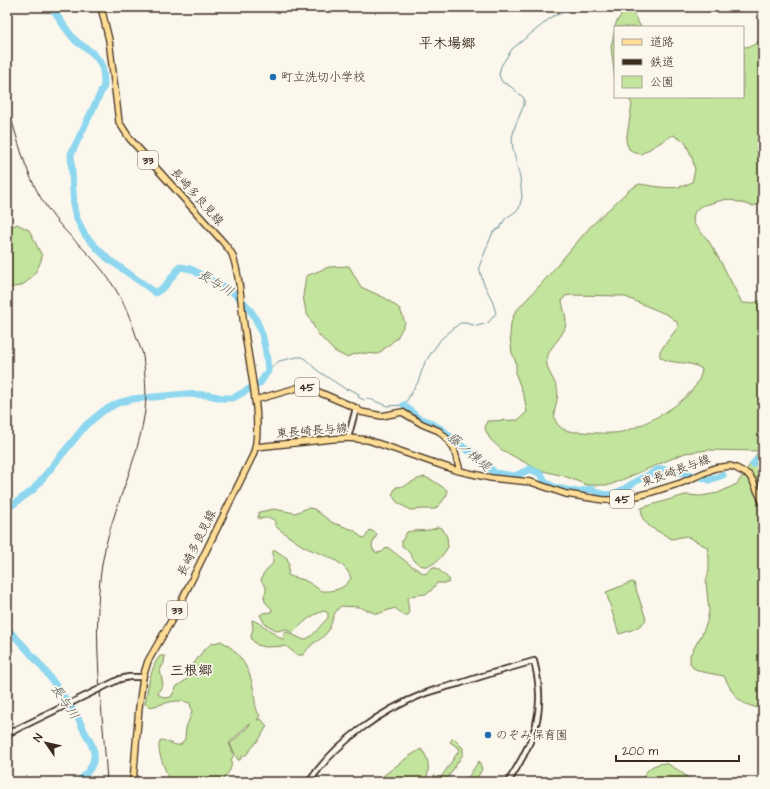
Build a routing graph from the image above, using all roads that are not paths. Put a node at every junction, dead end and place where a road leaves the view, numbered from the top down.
1 (100, 7) edge
2 (254, 398) junction
3 (356, 408) junction
4 (348, 438) junction
5 (256, 447) junction
6 (460, 471) junction
7 (763, 502) edge
8 (143, 677) junction
9 (9, 733) edge
10 (133, 782) edge
11 (309, 782) edge
12 (508, 782) edge

1 - 2 main road, 長崎多良見線 / 33
2 - 3 main road, 東長崎長与線 / 45
2 - 5 main road, 長崎多良見線 / 33
3 - 4 street
3 - 6 main road, 東長崎長与線 / 45
4 - 5 main road, 東長崎長与線 / 45
4 - 6 main road, 東長崎長与線 / 45
5 - 8 main road, 長崎多良見線 / 33
6 - 7 main road, 東長崎長与線 / 45
8 - 9 street, bridge
8 - 10 main road, 長崎多良見線 / 33
11 - 12 street

